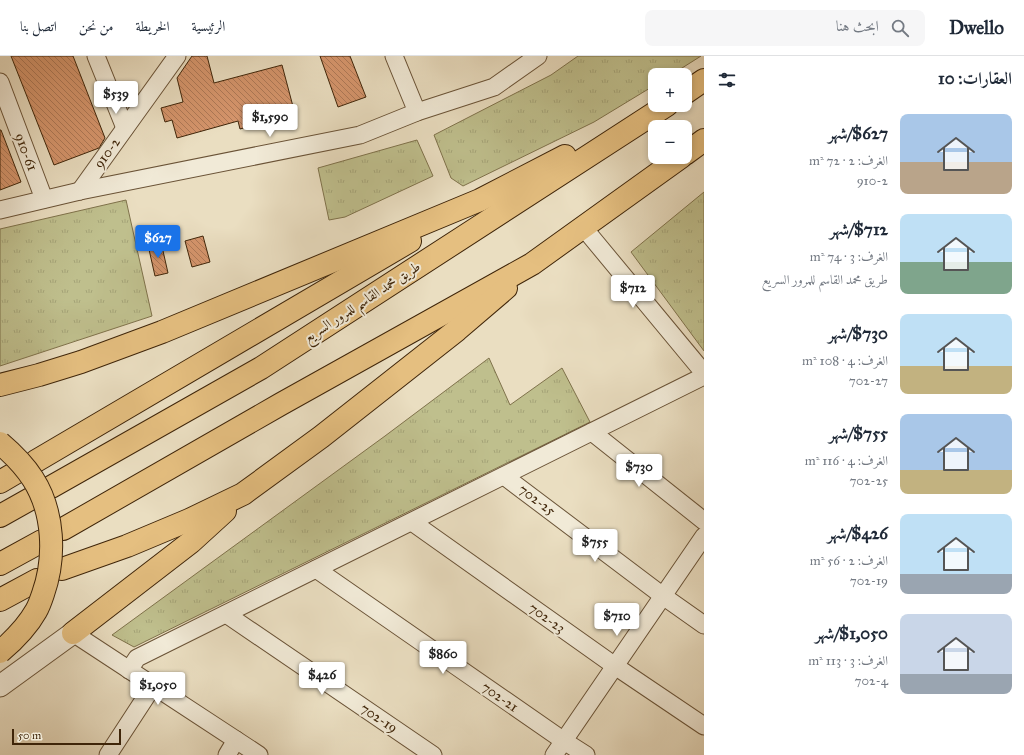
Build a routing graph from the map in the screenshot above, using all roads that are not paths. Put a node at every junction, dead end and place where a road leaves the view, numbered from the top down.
1 (96, 56) edge
2 (177, 56) edge
3 (394, 56) edge
4 (538, 56) edge
5 (704, 80) edge
6 (0, 82) edge
7 (692, 88) edge
8 (417, 112) junction
9 (652, 112) edge
10 (655, 112) edge
11 (125, 128) junction
12 (704, 140) edge
13 (692, 149) edge
14 (671, 164) edge
15 (80, 191) junction
16 (44, 199) junction
17 (480, 200) junction
18 (0, 210) edge
19 (584, 227) junction
20 (532, 264) junction
21 (704, 373) edge
22 (704, 376) edge
23 (0, 385) edge
24 (592, 432) junction
25 (0, 443) edge
26 (36, 461) dead end
27 (504, 476) junction
28 (51, 487) dead end
29 (243, 494) junction
30 (32, 498) dead end
31 (0, 516) edge
32 (704, 521) edge
33 (412, 522) junction
34 (63, 529) dead end
35 (704, 536) edge
36 (42, 541) dead end
37 (0, 564) edge
38 (316, 569) junction
39 (62, 570) dead end
40 (37, 580) dead end
41 (663, 596) junction
42 (0, 600) edge
43 (226, 614) junction
44 (704, 625) edge
45 (73, 633) junction
46 (0, 652) edge
47 (615, 666) junction
48 (129, 670) junction
49 (0, 686) edge
50 (154, 686) junction
51 (704, 726) edge
52 (236, 740) junction
53 (564, 741) junction
54 (108, 755) edge
55 (226, 755) edge
56 (258, 755) edge
57 (433, 755) edge
58 (554, 755) edge
59 (586, 755) edge

1 - 11 street
2 - 11 street, 910-2
3 - 8 street
4 - 8 street
5 - 7 highway
6 - 16 street, 910-61
8 - 15 street
9 - 17 highway
10 - 28 highway, طريق محمد القاسم للمرور السريع
11 - 15 street, 910-2
12 - 13 highway
14 - 19 highway
15 - 16 street
16 - 18 street
17 - 23 highway
17 - 26 highway
19 - 20 highway
19 - 21 street
20 - 29 highway
20 - 34 highway
22 - 24 street
24 - 27 street
24 - 32 street
25 - 46 highway, bridge
27 - 33 street
27 - 41 street, 702-25
29 - 39 highway
29 - 45 highway
30 - 31 highway
33 - 38 street
33 - 47 street, 702-23
35 - 41 street
36 - 37 highway
38 - 43 street
38 - 53 street, 702-21
40 - 42 highway
41 - 44 street, 702-25
41 - 47 street
43 - 48 street
43 - 57 street, 702-19
45 - 48 street
45 - 49 street
47 - 51 street, 702-23
47 - 53 street
48 - 50 street
50 - 52 street
50 - 54 street
52 - 55 street
52 - 56 street
53 - 58 street
53 - 59 street, 702-21

